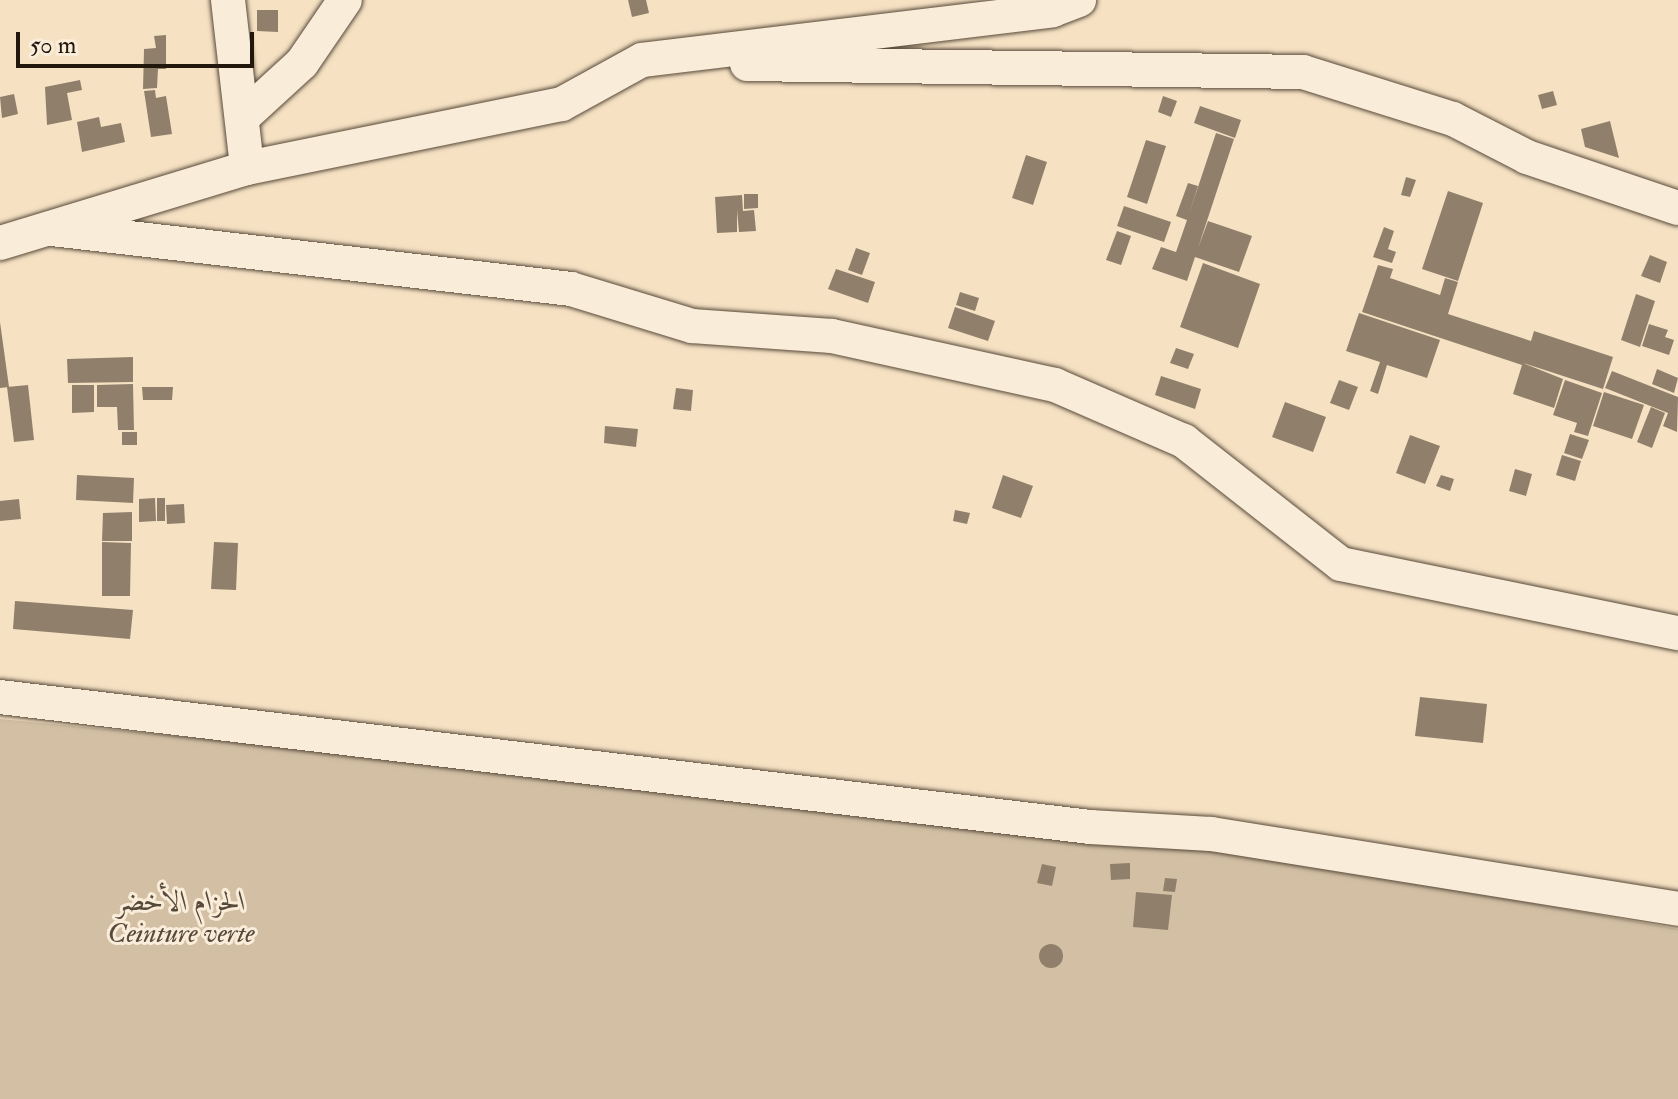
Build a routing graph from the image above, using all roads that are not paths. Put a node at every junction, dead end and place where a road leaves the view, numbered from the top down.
1 (228, 0) edge
2 (345, 0) edge
3 (1079, 0) edge
4 (642, 60) junction
5 (242, 118) junction
6 (247, 168) junction
7 (1678, 208) edge
8 (52, 229) junction
9 (0, 243) edge
10 (1678, 633) edge
11 (0, 697) edge
12 (1678, 909) edge

1 - 5 street
2 - 5 street
3 - 4 street
4 - 6 street
4 - 7 street
5 - 6 street
6 - 8 street
8 - 9 street
8 - 10 street
11 - 12 street

